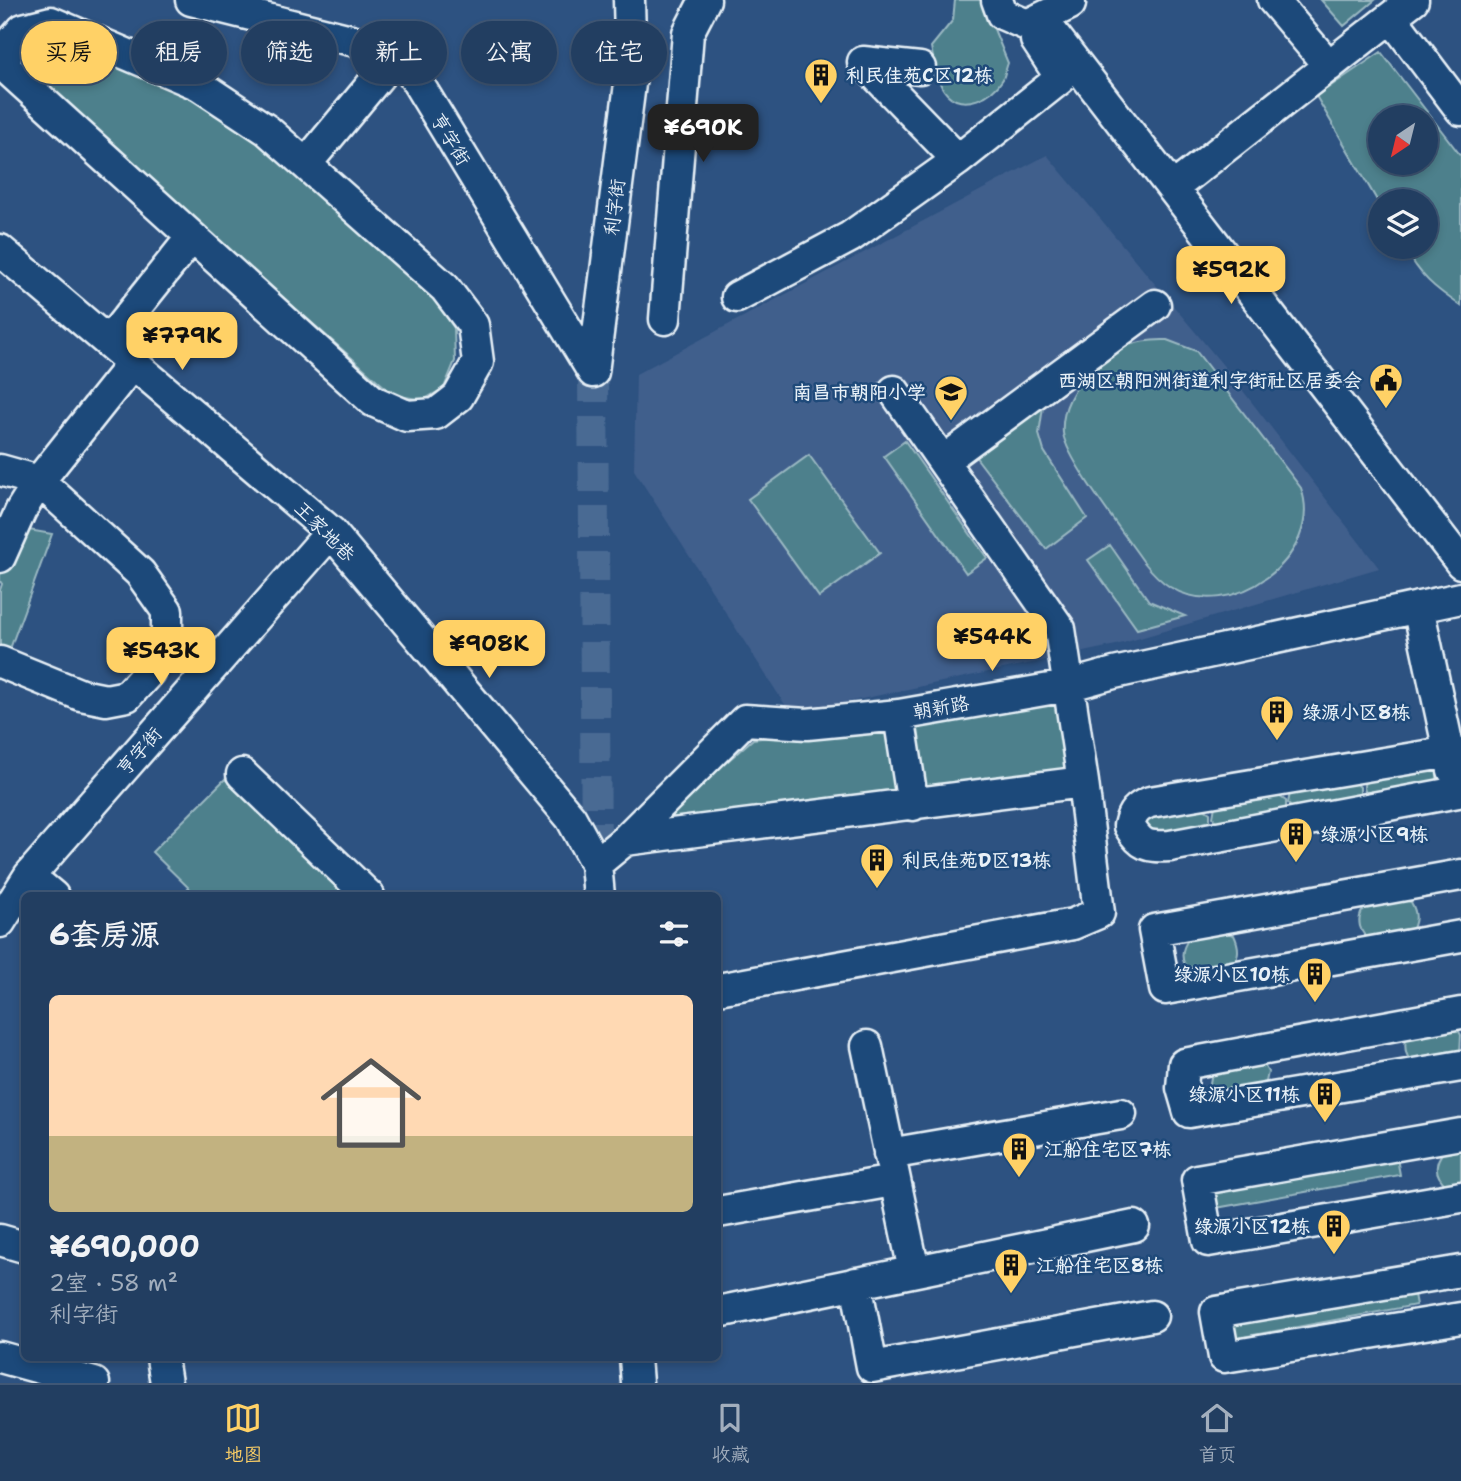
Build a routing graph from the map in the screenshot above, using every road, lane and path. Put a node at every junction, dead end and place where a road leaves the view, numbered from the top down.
1 (191, 0) edge
2 (629, 0) edge
3 (705, 0) edge
4 (997, 0) edge
5 (1069, 0) edge
6 (1273, 0) edge
7 (1402, 9) edge
8 (1034, 21) junction
9 (351, 40) edge
10 (2, 66) edge
11 (1329, 66) junction
12 (920, 68) dead end
13 (372, 84) edge
14 (418, 84) edge
15 (1456, 89) edge
16 (958, 160) junction
17 (306, 164) junction
18 (1173, 188) junction
19 (192, 237) junction
20 (0, 250) edge
21 (737, 297) dead end
22 (1155, 305) dead end
23 (665, 319) dead end
24 (108, 342) junction
25 (133, 363) junction
26 (593, 372) joint
27 (894, 391) dead end
28 (943, 461) junction
29 (0, 470) edge
30 (39, 481) junction
31 (331, 532) junction
32 (0, 557) edge
33 (1461, 563) edge
34 (1461, 598) edge
35 (1418, 607) junction
36 (0, 662) edge
37 (1068, 686) junction
38 (1450, 705) edge
39 (899, 715) junction
40 (1450, 752) junction
41 (242, 774) dead end
42 (1083, 782) junction
43 (1460, 798) edge
44 (913, 805) junction
45 (625, 840) junction
46 (596, 864) junction
47 (1461, 875) edge
48 (29, 876) junction
49 (48, 892) edge
50 (365, 892) edge
51 (598, 892) edge
52 (0, 922) edge
53 (1461, 936) edge
54 (721, 988) edge
55 (1461, 1013) edge
56 (867, 1046) dead end
57 (1461, 1066) edge
58 (1121, 1114) dead end
59 (1461, 1134) edge
60 (891, 1167) junction
61 (1461, 1196) edge
62 (721, 1211) edge
63 (1134, 1226) dead end
64 (0, 1240) edge
65 (21, 1246) edge
66 (914, 1271) junction
67 (1461, 1271) edge
68 (856, 1283) junction
69 (721, 1311) edge
70 (1152, 1316) dead end
71 (1461, 1318) edge
72 (0, 1357) edge
73 (162, 1361) edge
74 (635, 1361) edge
75 (94, 1383) edge
76 (166, 1383) edge
77 (637, 1383) edge

1 - 9 street
2 - 26 street, 利字街
3 - 23 street
4 - 8 street
5 - 8 street
6 - 11 street
7 - 11 street
7 - 15 street
8 - 16 street
8 - 18 street
10 - 17 street
10 - 19 street
11 - 18 street
12 - 16 street
13 - 17 street
14 - 26 street, 亨字街
16 - 21 street
17 - 19 street
18 - 33 street
19 - 24 street
20 - 24 street, 王家地巷
22 - 28 street
24 - 25 street, 王家地巷
25 - 30 street
25 - 31 street, 王家地巷
27 - 28 street
28 - 37 street
29 - 30 street
30 - 32 street
30 - 36 street
31 - 46 street, 王家地巷
31 - 48 street, 亨字街
34 - 35 street, 朝新路
35 - 37 street, 朝新路
35 - 38 street
37 - 39 street, 朝新路
37 - 42 street
38 - 40 street
39 - 44 street
39 - 45 street, 朝新路
40 - 43 street
40 - 43 street
41 - 50 street
42 - 44 street
42 - 54 street
44 - 45 street
45 - 46 street, 朝新路
46 - 51 street
47 - 53 street
48 - 49 street
48 - 52 street, 亨字街
55 - 57 street
56 - 60 street
58 - 60 street
59 - 61 street
60 - 62 street
60 - 66 street
63 - 66 street
64 - 65 street
66 - 68 street
67 - 71 street
68 - 69 street
68 - 70 street
72 - 75 street
73 - 76 street
74 - 77 street

